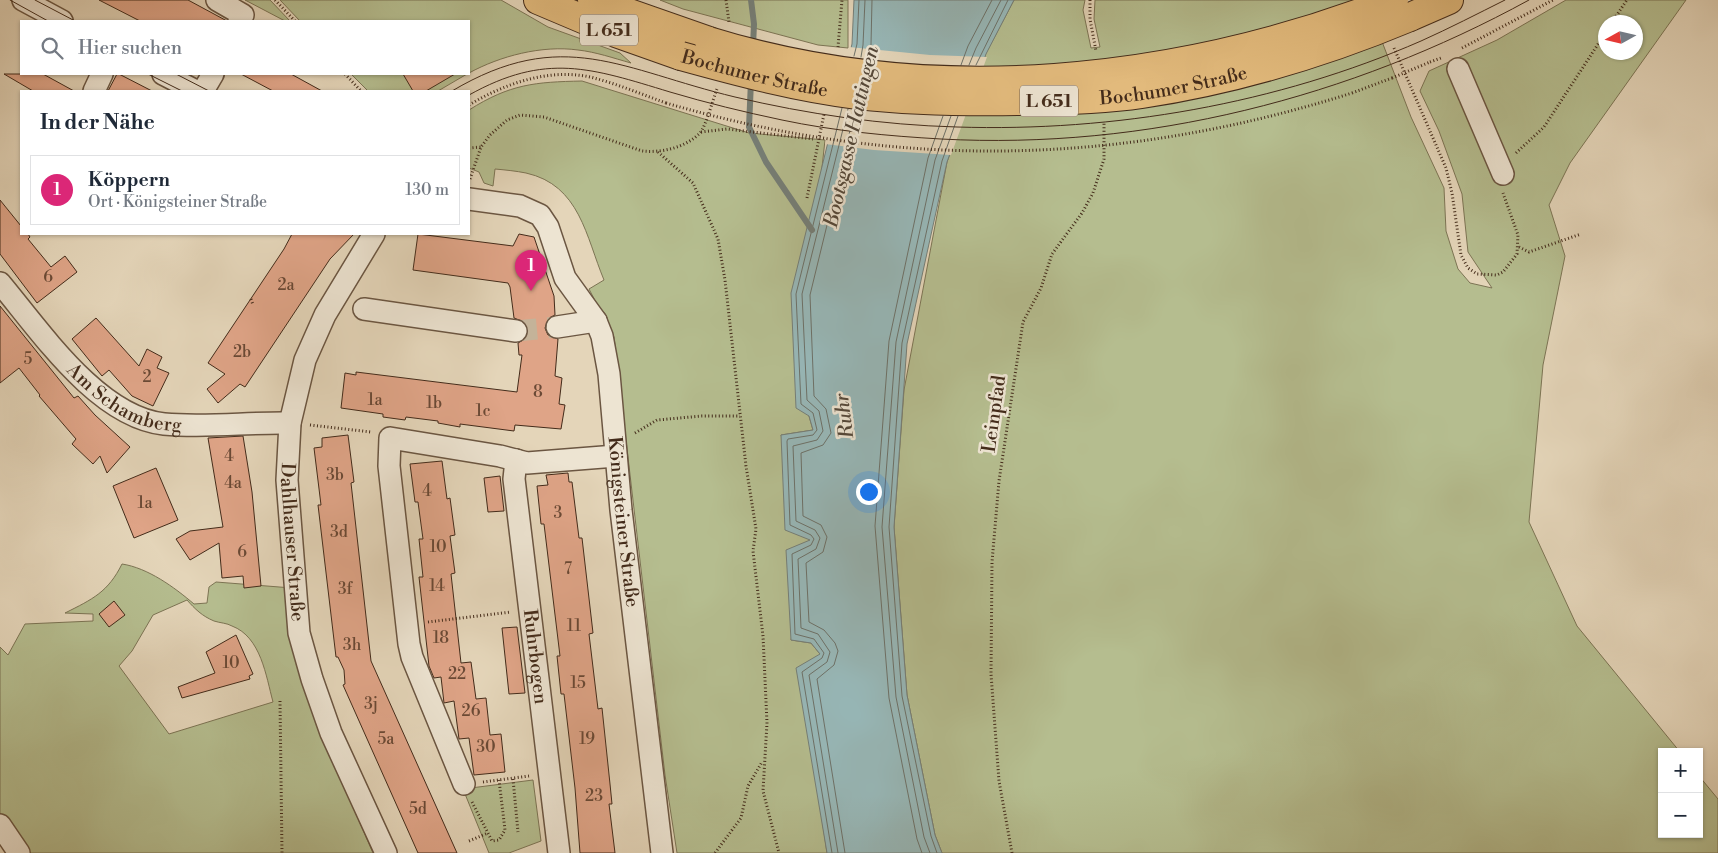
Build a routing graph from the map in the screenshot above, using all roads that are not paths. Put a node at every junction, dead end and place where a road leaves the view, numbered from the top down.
1 (23, 0) edge
2 (217, 0) edge
3 (538, 0) edge
4 (592, 0) edge
5 (1449, 0) edge
6 (1402, 9) edge
7 (60, 20) edge
8 (240, 20) edge
9 (685, 46) junction
10 (1453, 58) road end
11 (102, 75) edge
12 (165, 75) edge
13 (212, 75) edge
14 (94, 90) edge
15 (194, 90) edge
16 (204, 90) edge
17 (1503, 174) road end
18 (470, 199) edge
19 (373, 235) edge
20 (0, 283) edge
21 (364, 309) dead end
22 (596, 320) junction
23 (556, 327) tunnel mouth
24 (516, 331) tunnel mouth
25 (290, 423) junction
26 (616, 450) junction
27 (516, 460) junction
28 (471, 784) road end
29 (0, 825) edge
30 (18, 853) edge
31 (386, 853) edge
32 (559, 853) edge
33 (662, 853) edge

1 - 7 street
2 - 8 street
3 - 9 main road, Bochumer Straße / L 651
4 - 9 main road, Bochumer Straße / L 651
5 - 6 main road, Bochumer Straße / L 651
6 - 9 main road, Bochumer Straße / L 651, bridge
10 - 17 street
11 - 14 street
12 - 15 street
13 - 16 street
18 - 22 street, Königsteiner Straße
19 - 25 street, Dahlhauser Straße
20 - 25 street, Am Schamberg
21 - 24 street
22 - 23 street
22 - 26 street, Königsteiner Straße
25 - 31 street, Dahlhauser Straße
26 - 27 street
26 - 33 street, Königsteiner Straße
27 - 28 street
27 - 32 street, Ruhrbogen
29 - 30 street

